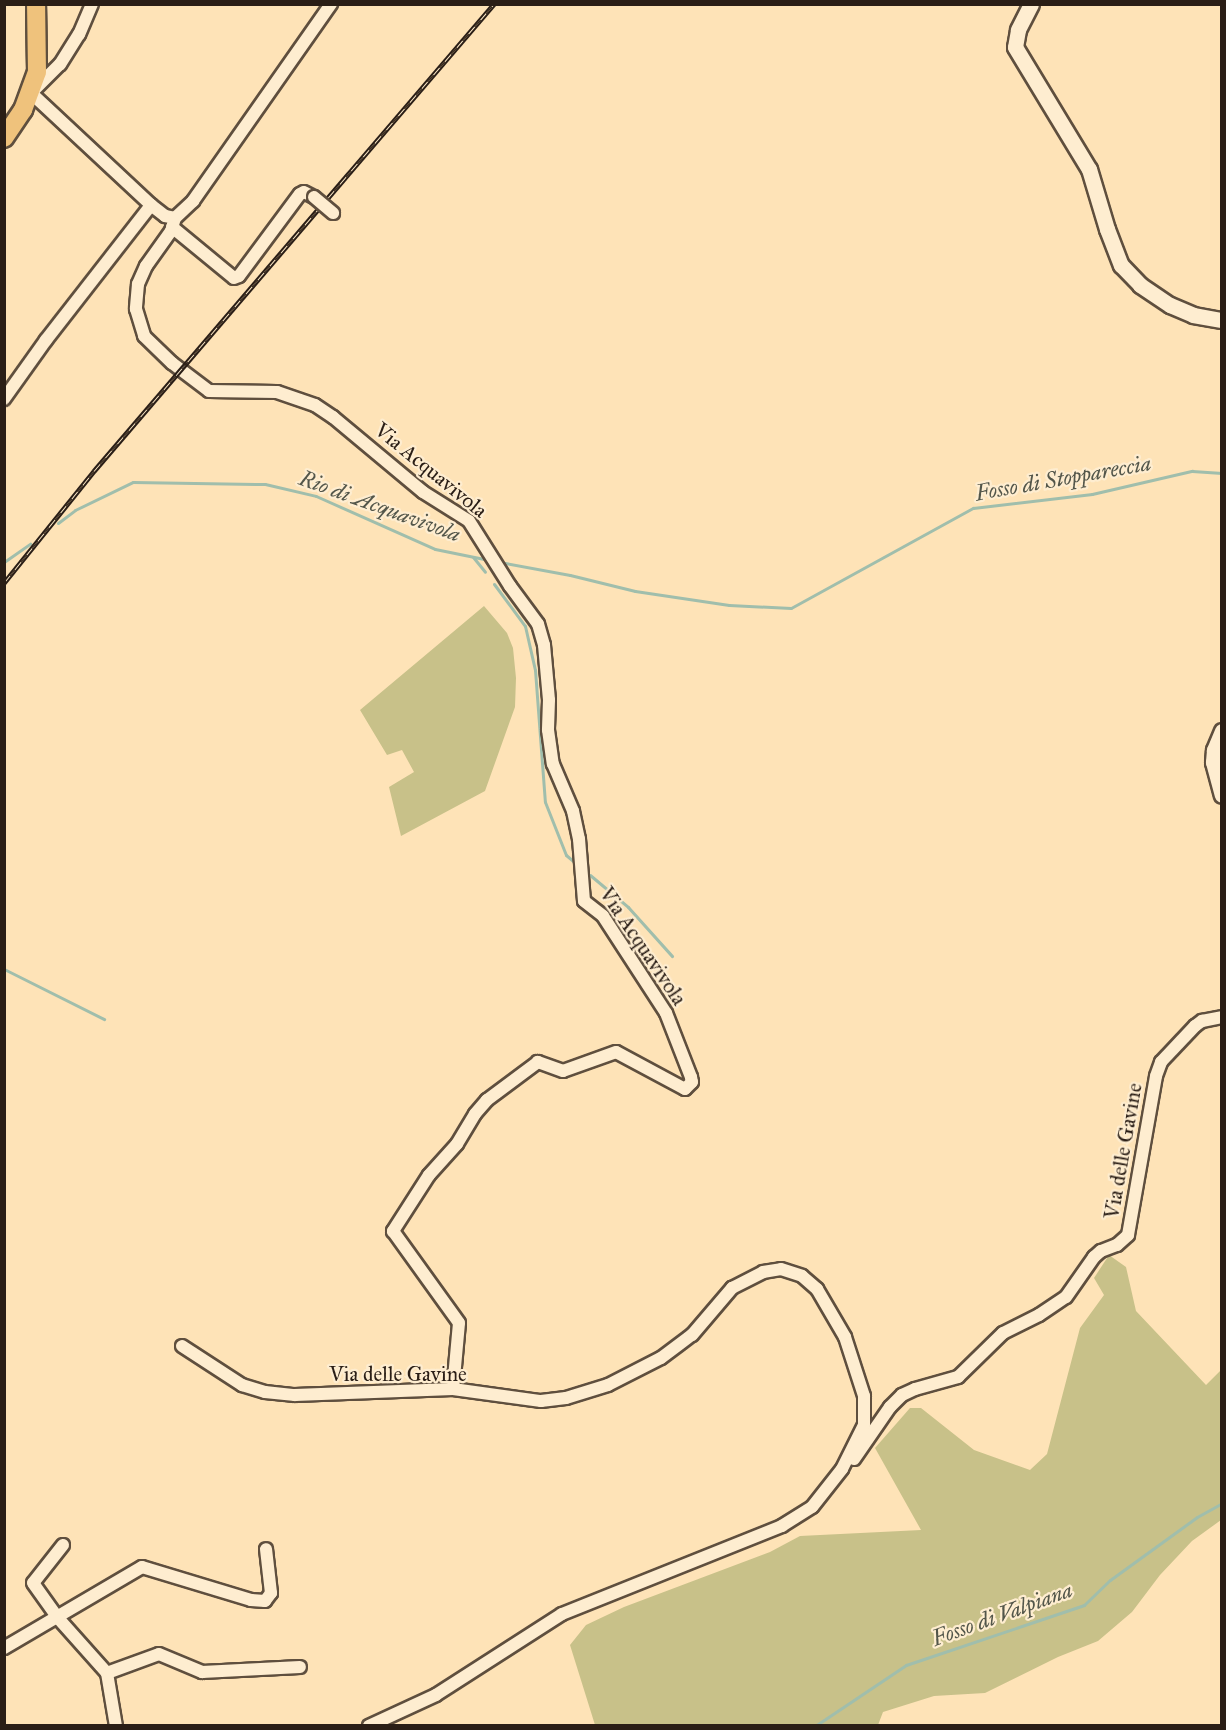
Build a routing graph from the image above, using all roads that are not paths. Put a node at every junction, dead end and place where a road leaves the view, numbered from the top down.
1 (36, 4) edge
2 (92, 4) edge
3 (331, 4) edge
4 (1031, 4) edge
5 (31, 93) junction
6 (4, 138) edge
7 (151, 205) junction
8 (333, 213) dead end
9 (174, 223) junction
10 (1221, 320) edge
11 (4, 399) edge
12 (1221, 731) edge
13 (1221, 795) edge
14 (1221, 1017) edge
15 (182, 1346) dead end
16 (453, 1389) junction
17 (843, 1467) junction
18 (63, 1545) dead end
19 (266, 1549) dead end
20 (58, 1618) junction
21 (4, 1648) edge
22 (300, 1667) dead end
23 (107, 1673) junction
24 (116, 1725) edge
25 (369, 1725) edge

1 - 5 main road
2 - 5 street
3 - 9 street
4 - 10 street
5 - 6 main road
5 - 7 street
7 - 9 street
7 - 11 street
8 - 9 street, bridge
9 - 16 street, Via Acquavivola
12 - 13 street
14 - 17 street, Via delle Gavine
15 - 16 street, Via delle Gavine
16 - 17 street, Via delle Gavine
17 - 25 street, Via delle Gavine
18 - 20 street
19 - 20 street
20 - 21 street
20 - 23 street
22 - 23 street
23 - 24 street

